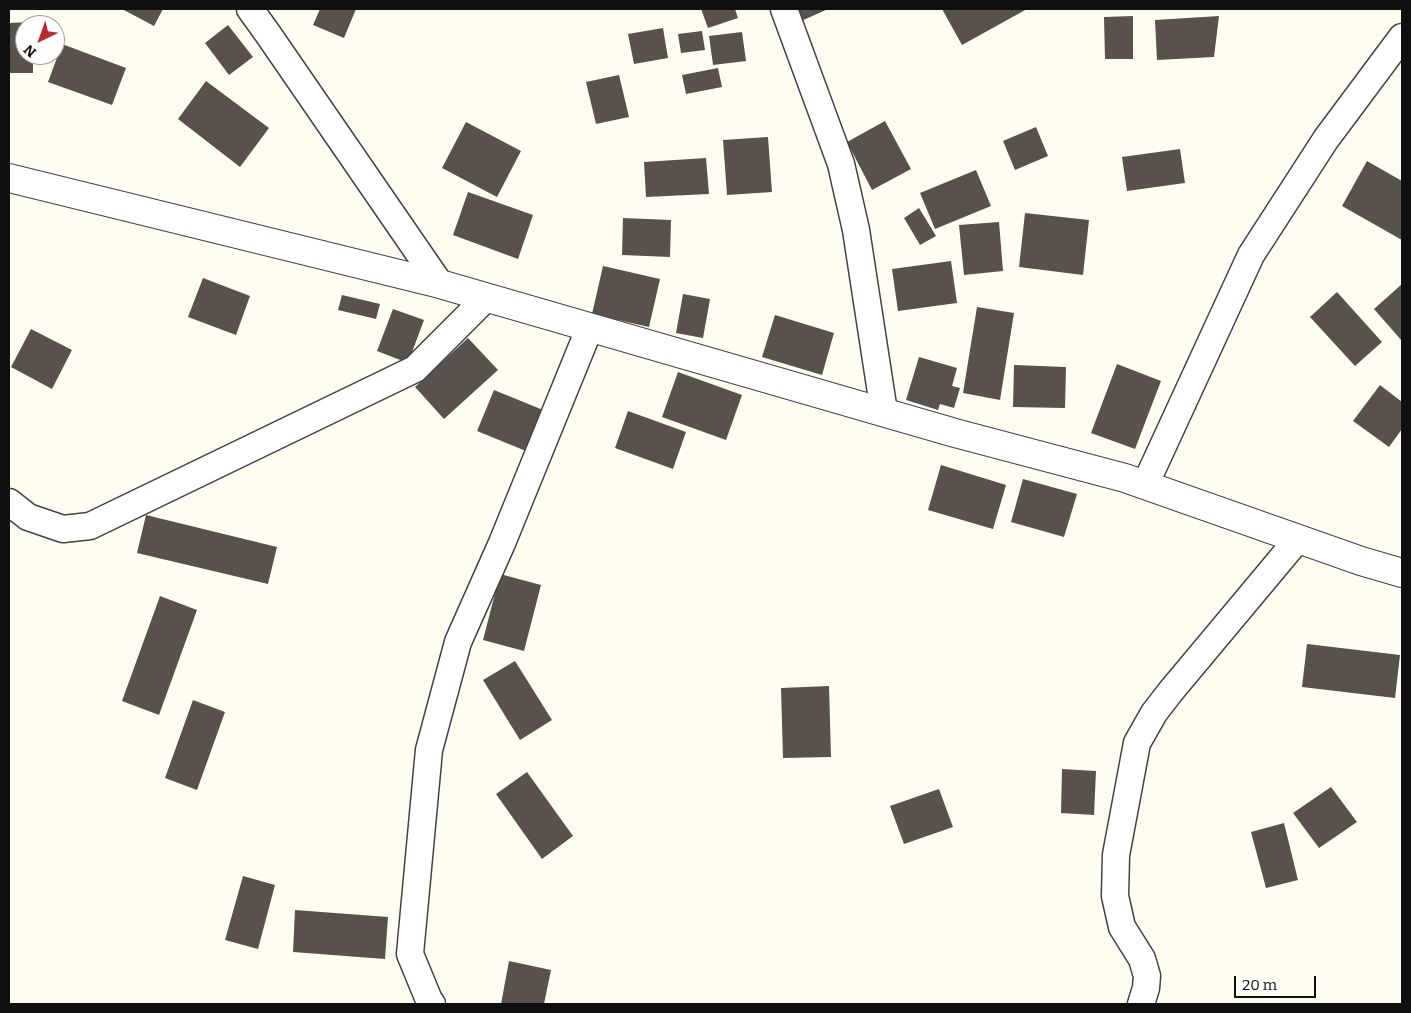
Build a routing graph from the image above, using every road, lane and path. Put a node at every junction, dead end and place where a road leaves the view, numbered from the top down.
1 (250, 9) edge
2 (784, 9) edge
3 (1402, 37) edge
4 (9, 178) edge
5 (440, 284) junction
6 (486, 298) junction
7 (590, 327) junction
8 (884, 412) junction
9 (1145, 484) junction
10 (9, 502) edge
11 (1298, 539) junction
12 (1402, 573) edge
13 (432, 1004) edge
14 (1141, 1004) edge

1 - 5 street
2 - 8 street
3 - 9 street
4 - 5 street
5 - 6 street
6 - 7 street
6 - 10 street
7 - 8 street
7 - 13 street
8 - 9 street
9 - 11 street
11 - 12 street
11 - 14 street

